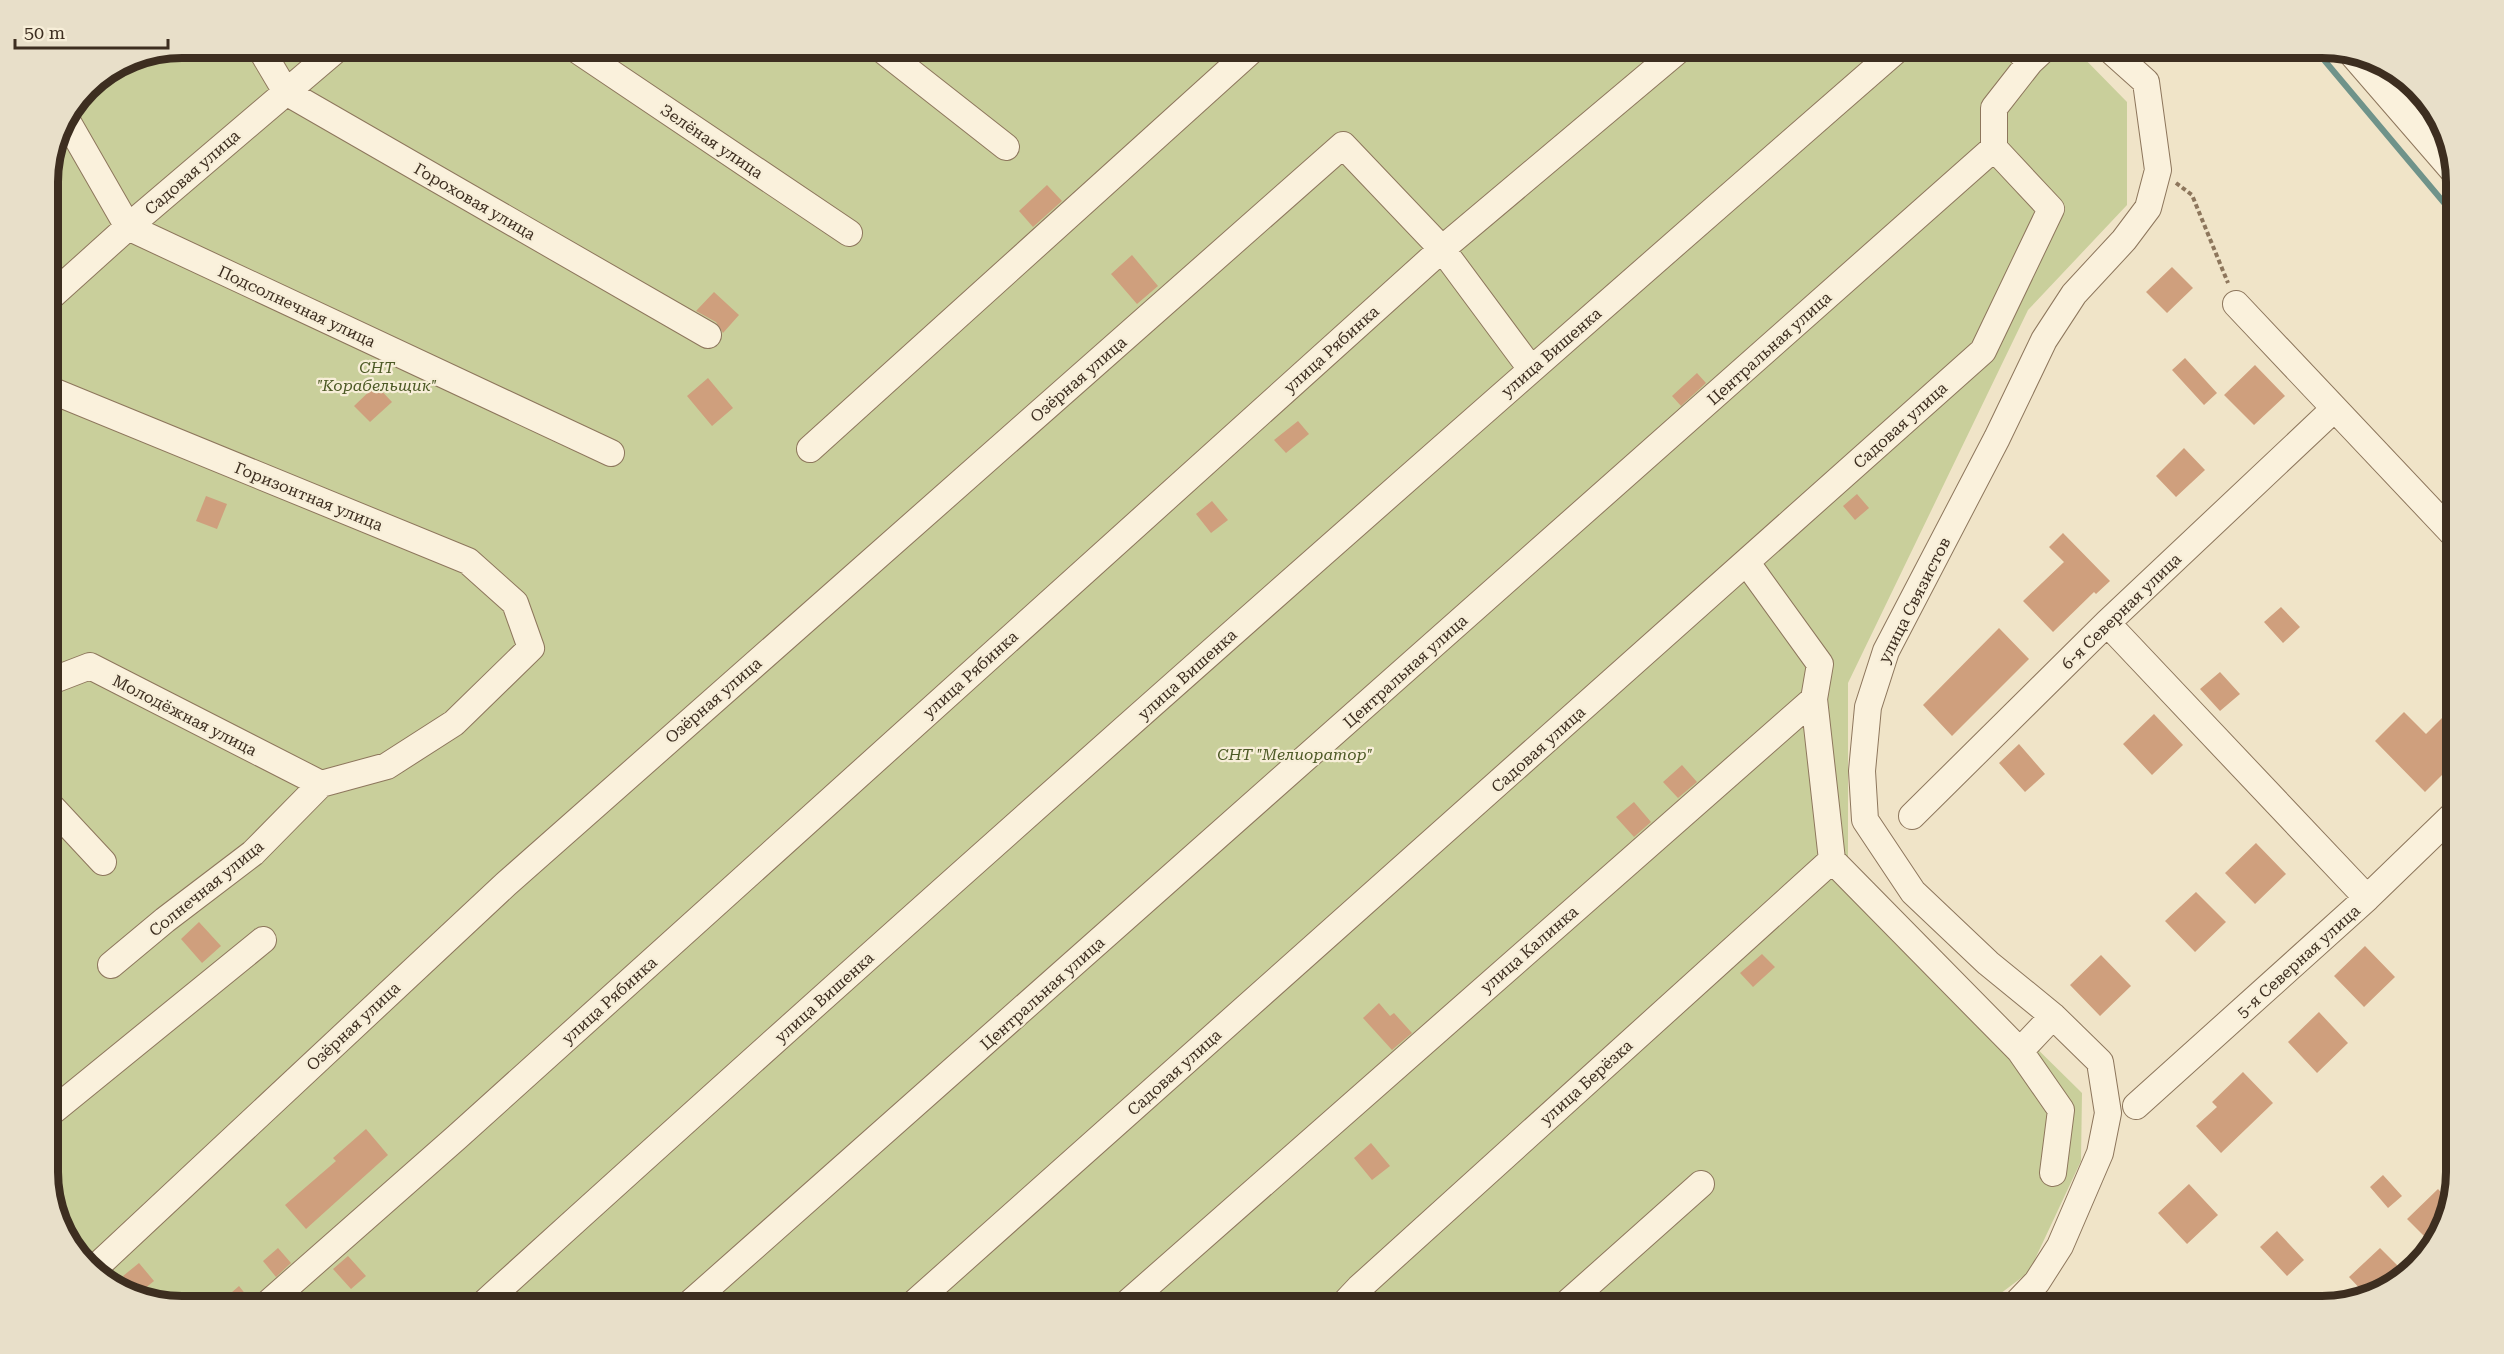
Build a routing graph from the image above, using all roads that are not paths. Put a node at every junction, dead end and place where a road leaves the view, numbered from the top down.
1 (266, 58) edge
2 (326, 58) edge
3 (589, 58) edge
4 (893, 58) edge
5 (1243, 58) edge
6 (1669, 58) edge
7 (1888, 58) edge
8 (2027, 58) edge
9 (2119, 58) edge
10 (2364, 66) edge
11 (286, 92) junction
12 (71, 128) edge
13 (1006, 147) dead end
14 (1994, 148) junction
15 (2441, 148) edge
16 (128, 227) junction
17 (849, 233) dead end
18 (1442, 249) junction
19 (59, 289) edge
20 (2236, 303) road end
21 (708, 335) dead end
22 (1531, 369) junction
23 (59, 394) edge
24 (2334, 410) junction
25 (810, 449) dead end
26 (611, 453) dead end
27 (2445, 526) edge
28 (1747, 563) junction
29 (2107, 623) junction
30 (59, 680) edge
31 (1814, 699) junction
32 (321, 784) junction
33 (59, 815) edge
34 (1912, 816) dead end
35 (2446, 822) edge
36 (1832, 860) junction
37 (103, 862) dead end
38 (2367, 898) junction
39 (263, 940) dead end
40 (111, 965) dead end
41 (2053, 1016) junction
42 (2020, 1051) junction
43 (59, 1106) edge
44 (2136, 1106) dead end
45 (2053, 1173) dead end
46 (1701, 1184) dead end
47 (100, 1264) edge
48 (276, 1296) edge
49 (492, 1296) edge
50 (698, 1296) edge
51 (922, 1296) edge
52 (1135, 1296) edge
53 (1351, 1296) edge
54 (1575, 1296) edge
55 (2024, 1296) edge

1 - 11 street, Гороховая улица
2 - 11 street, Садовая улица
3 - 17 street, Зелёная улица
4 - 13 street
5 - 25 street
6 - 18 street, улица Рябинка
7 - 22 street, улица Вишенка
8 - 14 street
9 - 41 street, улица Связистов
10 - 15 street
11 - 16 street, Садовая улица
11 - 21 street, Гороховая улица
12 - 16 street
14 - 28 street, Садовая улица
14 - 50 street, Центральная улица
16 - 19 street, Садовая улица
16 - 26 street, Подсолнечная улица
18 - 22 street
18 - 47 street, Озёрная улица
18 - 48 street, улица Рябинка
20 - 24 street
22 - 49 street, улица Вишенка
23 - 32 street, Горизонтная улица
24 - 27 street
24 - 29 street, 6-я Северная улица
28 - 31 street
28 - 51 street, Садовая улица
29 - 34 street, 6-я Северная улица
29 - 38 street
30 - 32 street, Молодёжная улица
31 - 36 street
31 - 52 street, улица Калинка
32 - 40 street, Солнечная улица
33 - 37 street
35 - 38 street, 5-я Северная улица
36 - 42 street
36 - 53 street, улица Берёзка
38 - 44 street, 5-я Северная улица
39 - 43 street
41 - 42 street
41 - 55 street, улица Связистов
42 - 45 street
46 - 54 street

